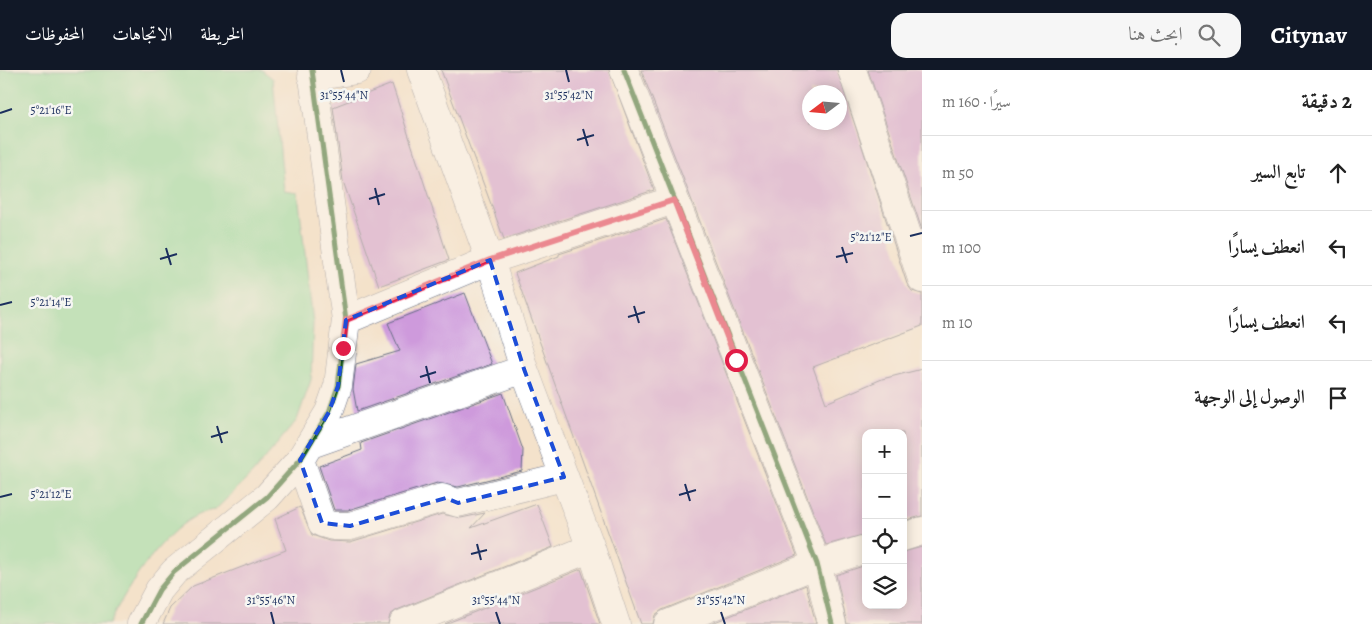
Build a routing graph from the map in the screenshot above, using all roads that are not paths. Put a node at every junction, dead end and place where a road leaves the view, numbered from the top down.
1 (357, 70) edge
2 (420, 70) edge
3 (624, 70) edge
4 (852, 70) edge
5 (312, 74) edge
6 (674, 200) junction
7 (490, 260) junction
8 (922, 279) edge
9 (346, 320) junction
10 (524, 369) junction
11 (306, 452) junction
12 (564, 477) junction
13 (922, 532) edge
14 (907, 536) edge
15 (591, 548) junction
16 (862, 550) edge
17 (817, 564) junction
18 (141, 624) edge
19 (403, 624) edge
20 (616, 624) edge
21 (668, 624) edge
22 (832, 624) edge

1 - 5 street
2 - 7 street
3 - 6 street
4 - 8 street
5 - 9 street
6 - 7 street
6 - 17 street
7 - 9 street
7 - 10 street
9 - 11 street
10 - 11 street
10 - 12 street
11 - 12 street
11 - 18 street
12 - 15 street
13 - 14 street
15 - 19 street
15 - 20 street
16 - 17 street
17 - 21 street
17 - 22 street

